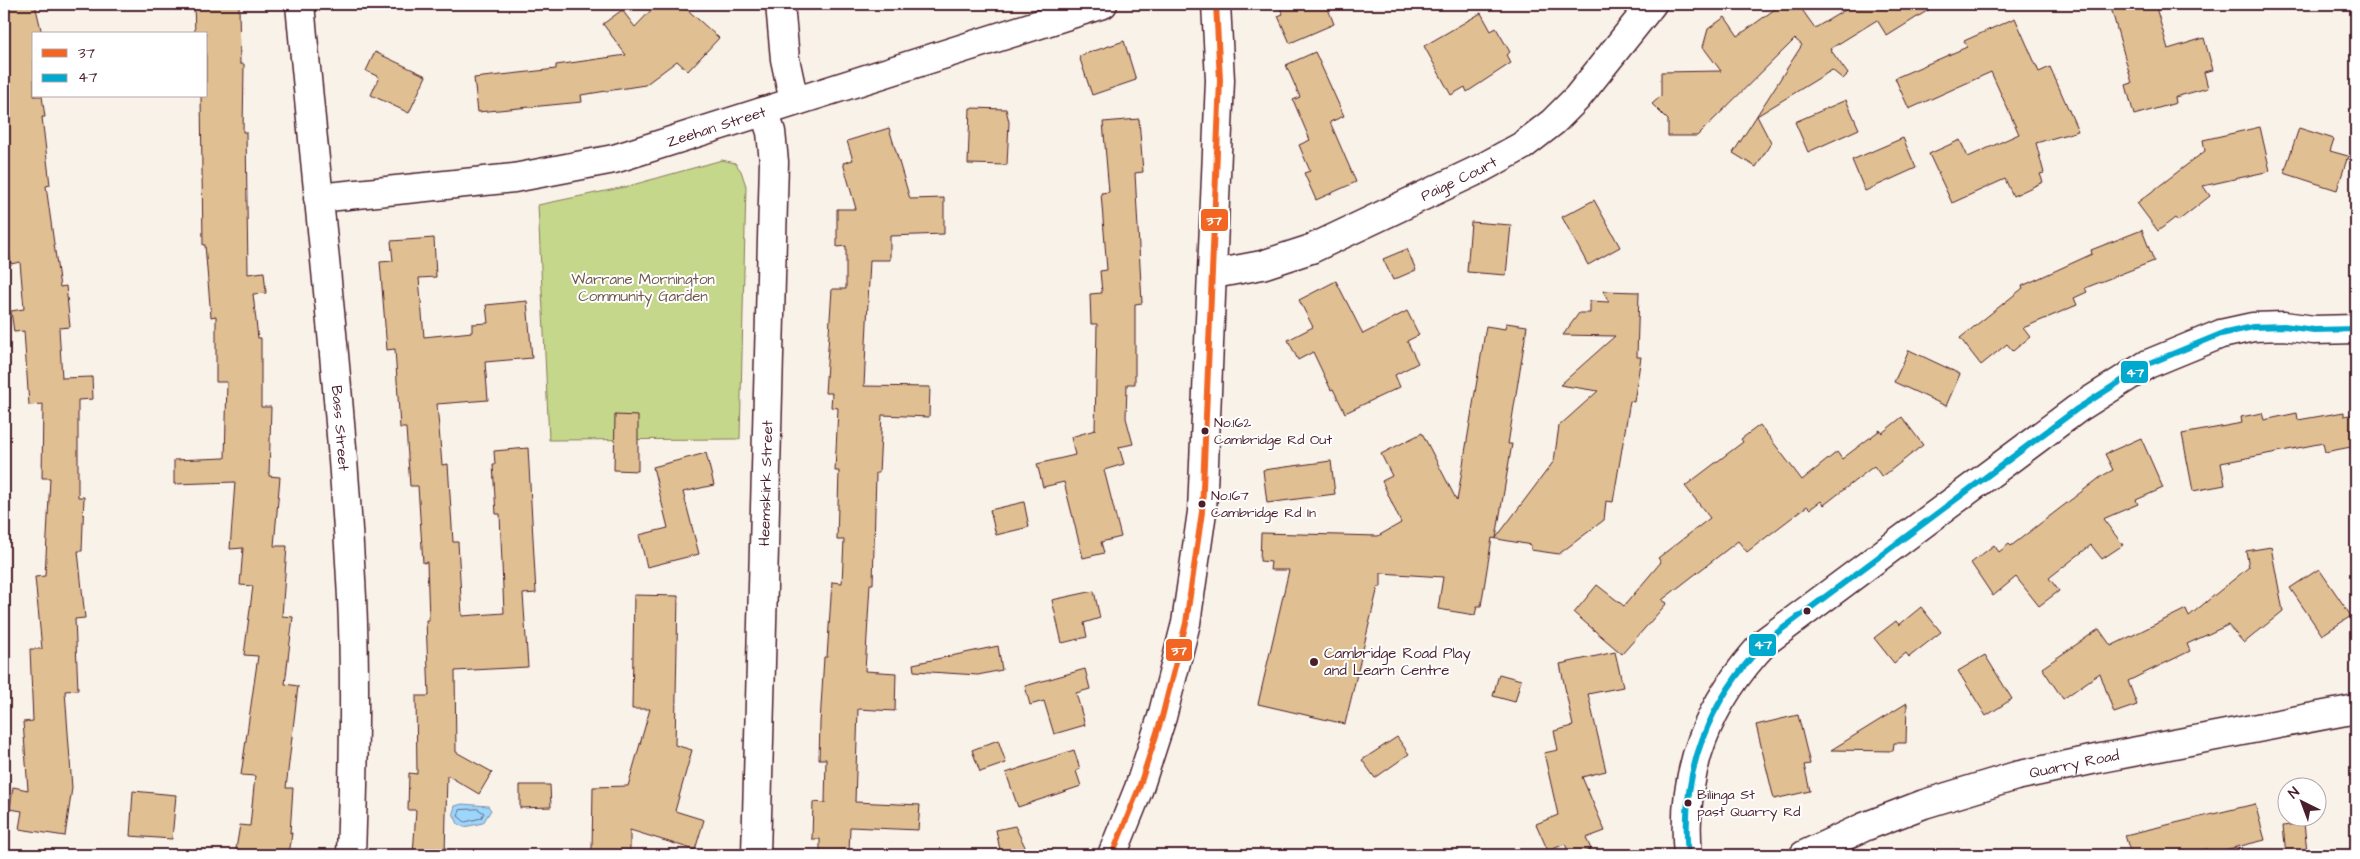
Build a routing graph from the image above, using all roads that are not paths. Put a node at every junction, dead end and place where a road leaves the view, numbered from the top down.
1 (300, 4) edge
2 (780, 4) edge
3 (1103, 4) edge
4 (1216, 4) edge
5 (1652, 4) edge
6 (794, 101) junction
7 (764, 111) junction
8 (318, 198) junction
9 (1214, 274) junction
10 (2356, 329) edge
11 (2356, 709) edge
12 (351, 855) edge
13 (756, 855) edge
14 (1112, 855) edge
15 (1688, 855) edge
16 (1804, 855) edge

1 - 8 street, Bass Street
2 - 6 street
3 - 6 street, Zeehan Street
4 - 9 street
5 - 9 street, Paige Court
6 - 7 street, Zeehan Street
7 - 8 street, Zeehan Street
7 - 13 street, Heemskirk Street
8 - 12 street, Bass Street
9 - 14 street
10 - 15 street
11 - 16 street, Quarry Road

